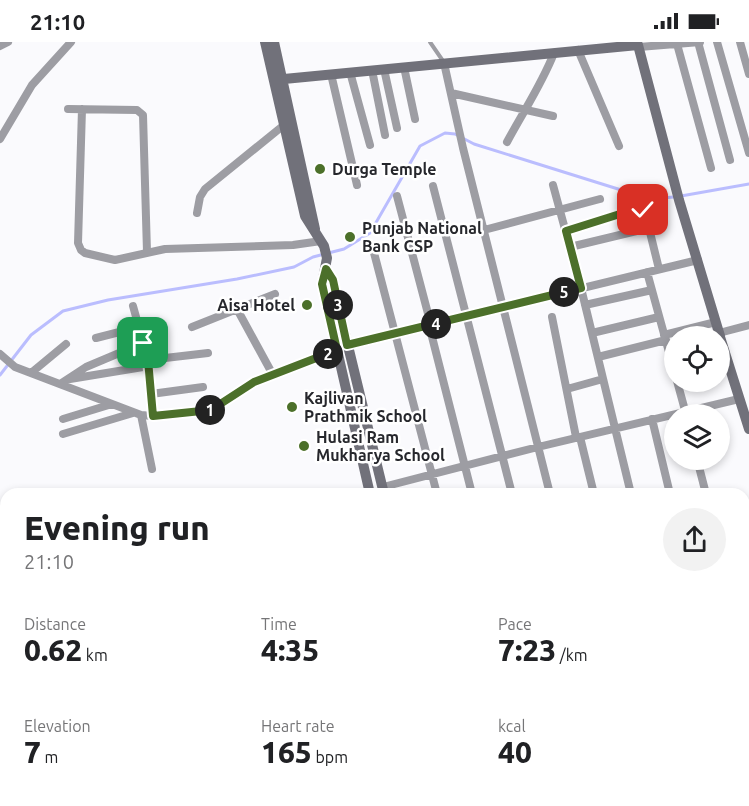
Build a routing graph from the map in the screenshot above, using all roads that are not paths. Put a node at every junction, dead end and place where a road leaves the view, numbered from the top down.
1 (8, 42) edge
2 (71, 42) edge
3 (265, 42) edge
4 (274, 42) edge
5 (430, 42) edge
6 (699, 42) edge
7 (717, 42) edge
8 (740, 42) edge
9 (677, 44) junction
10 (638, 45) edge
11 (0, 46) edge
12 (559, 49) edge
13 (579, 50) junction
14 (444, 63) junction
15 (404, 67) junction
16 (384, 69) junction
17 (372, 70) junction
18 (350, 72) junction
19 (331, 74) junction
20 (749, 74) edge
21 (284, 78) junction
22 (451, 93) junction
23 (68, 109) dead end
24 (82, 109) junction
25 (529, 110) junction
26 (553, 116) dead end
27 (415, 119) dead end
28 (284, 125) junction
29 (397, 128) dead end
30 (385, 135) dead end
31 (0, 140) edge
32 (507, 142) dead end
33 (370, 145) dead end
34 (619, 146) dead end
35 (749, 153) edge
36 (730, 160) dead end
37 (711, 168) dead end
38 (357, 185) dead end
39 (553, 185) dead end
40 (433, 186) dead end
41 (397, 196) dead end
42 (600, 199) dead end
43 (560, 211) junction
44 (197, 213) dead end
45 (649, 228) junction
46 (484, 230) junction
47 (566, 231) junction
48 (320, 241) junction
49 (570, 247) junction
50 (373, 249) dead end
51 (147, 252) junction
52 (698, 260) junction
53 (659, 269) junction
54 (647, 272) junction
55 (581, 288) junction
56 (652, 290) junction
57 (275, 294) dead end
58 (585, 305) junction
59 (133, 306) dead end
60 (503, 307) junction
61 (237, 309) junction
62 (467, 316) junction
63 (552, 317) dead end
64 (659, 317) junction
65 (430, 325) junction
66 (749, 325) edge
67 (717, 326) edge
68 (139, 327) junction
69 (192, 327) dead end
70 (730, 329) edge
71 (395, 333) junction
72 (592, 333) junction
73 (664, 334) edge
74 (96, 338) dead end
75 (664, 338) edge
76 (143, 343) junction
77 (66, 344) dead end
78 (342, 347) junction
79 (208, 353) dead end
80 (2, 356) edge
81 (598, 357) junction
82 (148, 363) junction
83 (31, 373) junction
84 (273, 375) junction
85 (603, 379) junction
86 (730, 380) edge
87 (63, 382) junction
88 (203, 387) dead end
89 (567, 389) junction
90 (151, 394) junction
91 (740, 399) junction
92 (112, 404) junction
93 (721, 404) edge
94 (138, 414) junction
95 (153, 416) junction
96 (664, 417) edge
97 (63, 418) dead end
98 (652, 419) junction
99 (615, 428) junction
100 (749, 429) edge
101 (63, 434) dead end
102 (578, 437) junction
103 (538, 447) junction
104 (502, 456) junction
105 (465, 466) junction
106 (152, 469) dead end
107 (700, 470) edge
108 (432, 474) junction
109 (369, 488) edge
110 (382, 488) edge
111 (389, 488) edge
112 (436, 488) edge
113 (470, 488) edge
114 (510, 488) edge
115 (548, 488) edge
116 (592, 488) edge
117 (630, 488) edge
118 (669, 488) edge
119 (704, 488) edge

1 - 11 street
2 - 31 street
3 - 28 main road
4 - 21 main road
5 - 14 lane
6 - 9 street
6 - 36 street
7 - 35 street
8 - 20 street
9 - 10 street
9 - 37 street
10 - 13 main road
10 - 52 main road
12 - 13 main road
12 - 14 main road
12 - 25 street
13 - 34 street
14 - 15 main road
14 - 22 street
15 - 16 main road
15 - 27 street
16 - 17 main road
16 - 29 street
17 - 18 main road
17 - 30 street
18 - 19 main road
18 - 33 street
19 - 21 main road
19 - 38 street
21 - 48 main road
22 - 25 street
22 - 46 street
23 - 24 street
24 - 51 street
24 - 51 street
25 - 26 street
25 - 32 street
28 - 44 street
28 - 48 main road
39 - 43 street
40 - 62 street
41 - 65 street
42 - 43 street
43 - 46 street
43 - 47 street
45 - 47 street
45 - 49 street
45 - 53 street
46 - 60 street
47 - 49 street
48 - 51 street
48 - 78 main road
49 - 55 street
50 - 71 street
52 - 53 street
52 - 67 main road
53 - 54 street
54 - 55 street
54 - 56 street
55 - 58 street
55 - 60 street
56 - 58 street
56 - 64 street
57 - 61 street
58 - 72 street
59 - 68 street
60 - 62 street
60 - 103 street
61 - 69 street
61 - 84 street
62 - 65 street
62 - 104 street
63 - 89 street
64 - 72 street
64 - 73 street
65 - 71 street
65 - 105 street
66 - 70 street
68 - 74 street
68 - 76 street
71 - 78 street
71 - 108 street
72 - 81 street
75 - 81 street
76 - 82 street
76 - 87 street
77 - 83 street
78 - 84 street
78 - 109 main road
78 - 110 main road
79 - 82 street
80 - 83 street
81 - 85 street
82 - 87 street
82 - 90 street
83 - 87 street
84 - 95 street
85 - 89 street
85 - 99 street
86 - 91 main road
87 - 92 street
88 - 90 street
89 - 102 street
90 - 95 street
91 - 93 street
91 - 100 main road
92 - 94 street
92 - 97 street
94 - 95 street
94 - 101 street
94 - 106 street
96 - 98 street
98 - 99 street
98 - 118 street
99 - 102 street
99 - 117 street
102 - 103 street
102 - 116 street
103 - 104 street
103 - 115 street
104 - 105 street
104 - 114 street
105 - 108 street
105 - 113 street
107 - 119 street
108 - 111 street
108 - 112 street

